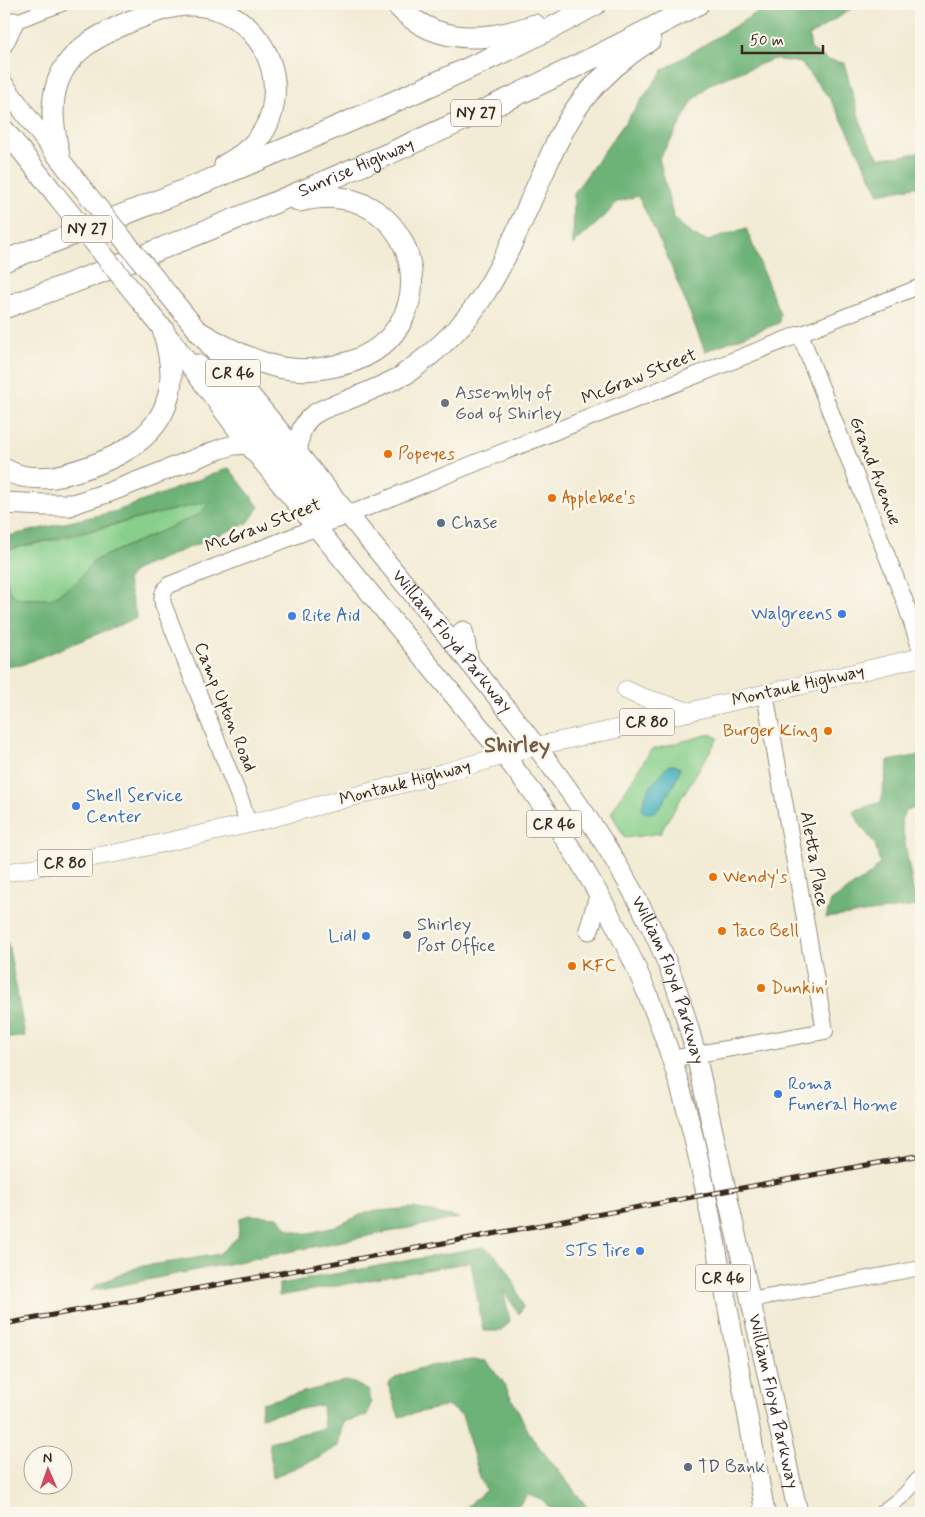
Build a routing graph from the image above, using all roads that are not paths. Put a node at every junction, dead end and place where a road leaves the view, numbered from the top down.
1 (62, 4) edge
2 (396, 4) edge
3 (589, 4) edge
4 (596, 4) edge
5 (698, 4) edge
6 (706, 4) edge
7 (9, 24) edge
8 (4, 42) edge
9 (4, 85) edge
10 (7, 135) edge
11 (59, 156) junction
12 (170, 197) junction
13 (250, 212) junction
14 (4, 261) edge
15 (68, 285) junction
16 (921, 286) edge
17 (4, 308) edge
18 (4, 319) edge
19 (163, 329) junction
20 (199, 332) junction
21 (800, 334) junction
22 (178, 349) junction
23 (405, 374) joint
24 (248, 444) junction
25 (298, 453) junction
26 (4, 469) edge
27 (4, 503) edge
28 (70, 505) joint
29 (343, 517) junction
30 (315, 527) junction
31 (163, 604) joint
32 (427, 611) junction
33 (450, 615) dead end
34 (463, 632) dead end
35 (921, 650) edge
36 (921, 657) edge
37 (469, 662) junction
38 (626, 690) dead end
39 (765, 694) junction
40 (690, 712) junction
41 (536, 746) junction
42 (504, 755) junction
43 (248, 824) junction
44 (4, 873) edge
45 (599, 896) junction
46 (589, 930) dead end
47 (696, 1055) junction
48 (671, 1059) junction
49 (921, 1268) edge
50 (750, 1300) junction
51 (921, 1476) edge
52 (765, 1513) edge
53 (798, 1513) edge
54 (880, 1513) edge

1 - 7 street
2 - 3 highway
4 - 12 highway, NY 27
5 - 13 highway, Sunrise Highway / NY 27
6 - 23 highway
7 - 8 highway
9 - 11 highway, William Floyd Parkway / CR 46
10 - 19 highway, William Floyd Parkway / CR 46, bridge
11 - 12 highway
11 - 20 highway, William Floyd Parkway / CR 46, bridge
12 - 14 highway, NY 27
13 - 15 highway, Sunrise Highway / NY 27
13 - 20 highway
15 - 17 highway, Sunrise Highway / NY 27
15 - 18 highway
16 - 21 street, McGraw Street
19 - 22 highway, William Floyd Parkway / CR 46
19 - 26 highway
20 - 25 highway, William Floyd Parkway / CR 46
21 - 29 main road, McGraw Street
21 - 35 main road, Grand Avenue
22 - 24 highway, William Floyd Parkway / CR 46
22 - 29 highway
23 - 25 highway
24 - 28 highway
24 - 30 highway, William Floyd Parkway / CR 46
25 - 29 highway, William Floyd Parkway / CR 46
27 - 28 highway
29 - 30 main road, McGraw Street
29 - 32 highway, William Floyd Parkway / CR 46
30 - 31 main road, McGraw Street
30 - 42 highway, William Floyd Parkway / CR 46
31 - 43 main road, Camp Upton Road
32 - 33 highway
32 - 37 highway, William Floyd Parkway / CR 46
34 - 37 highway
36 - 39 main road, Montauk Highway / CR 80
37 - 41 highway, William Floyd Parkway / CR 46
38 - 40 main road
39 - 40 main road, Montauk Highway / CR 80
39 - 47 main road, Aletta Place
40 - 41 main road, Montauk Highway / CR 80
41 - 42 main road, Montauk Highway / CR 80
41 - 47 highway, William Floyd Parkway / CR 46
42 - 43 main road, Montauk Highway / CR 80
42 - 45 highway, William Floyd Parkway / CR 46
43 - 44 main road, Montauk Highway / CR 80
45 - 46 highway
45 - 48 highway, William Floyd Parkway / CR 46
47 - 48 main road
47 - 50 highway, William Floyd Parkway / CR 46
48 - 52 highway, William Floyd Parkway / CR 46
49 - 50 street
50 - 53 highway, William Floyd Parkway / CR 46
51 - 54 street

